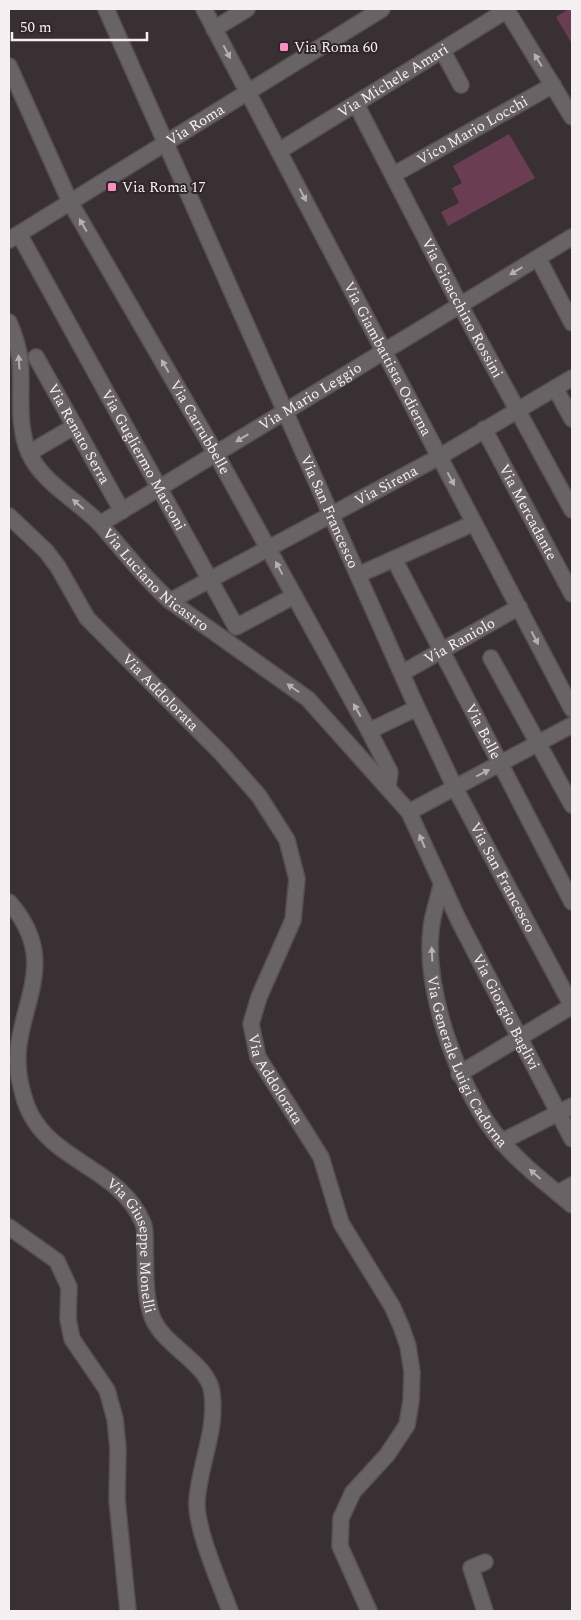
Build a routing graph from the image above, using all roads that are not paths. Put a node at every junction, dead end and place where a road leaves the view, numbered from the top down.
1 (106, 9) edge
2 (204, 9) edge
3 (247, 9) edge
4 (382, 9) edge
5 (507, 10) edge
6 (214, 28) junction
7 (442, 50) junction
8 (9, 66) edge
9 (461, 85) dead end
10 (552, 85) junction
11 (249, 93) junction
12 (356, 104) junction
13 (572, 117) edge
14 (165, 142) junction
15 (279, 151) junction
16 (393, 175) junction
17 (70, 202) junction
18 (14, 237) edge
19 (572, 237) edge
20 (538, 258) junction
21 (460, 305) junction
22 (571, 319) edge
23 (9, 322) edge
24 (384, 351) junction
25 (36, 357) dead end
26 (572, 378) edge
27 (555, 388) junction
28 (518, 409) junction
29 (285, 412) junction
30 (572, 419) edge
31 (75, 426) junction
32 (484, 429) junction
33 (29, 452) junction
34 (216, 454) junction
35 (439, 456) junction
36 (160, 487) junction
37 (572, 510) edge
38 (122, 511) junction
39 (9, 516) edge
40 (331, 516) junction
41 (474, 523) junction
42 (100, 524) junction
43 (269, 549) junction
44 (394, 559) junction
45 (358, 576) junction
46 (210, 580) junction
47 (572, 594) edge
48 (294, 596) junction
49 (170, 601) junction
50 (518, 607) junction
51 (442, 651) junction
52 (491, 658) dead end
53 (402, 673) junction
54 (417, 708) junction
55 (572, 709) edge
56 (572, 725) edge
57 (369, 731) junction
58 (539, 743) junction
59 (501, 764) junction
60 (388, 786) junction
61 (455, 788) junction
62 (572, 805) edge
63 (409, 812) junction
64 (441, 886) junction
65 (9, 902) edge
66 (572, 902) edge
67 (572, 1006) edge
68 (519, 1037) junction
69 (460, 1074) junction
70 (566, 1110) edge
71 (572, 1140) edge
72 (502, 1142) junction
73 (572, 1185) edge
74 (558, 1193) junction
75 (572, 1206) edge
76 (9, 1227) edge
77 (485, 1562) dead end
78 (128, 1611) edge
79 (230, 1611) edge
80 (369, 1611) edge
81 (484, 1611) edge

1 - 14 street, Via San Francesco
2 - 6 street, Via Giambattista Odierna
3 - 6 street
4 - 11 street, Via Roma
5 - 7 street, Via Michele Amari
10 -> 5 street
6 -> 11 street, Via Giambattista Odierna
7 - 9 street
7 - 12 street, Via Michele Amari
8 - 17 street, Via Carrubbelle
10 - 13 street
10 - 16 street, Vico Mario Locchi
11 - 14 street, Via Roma
11 - 15 street, Via Giambattista Odierna
12 - 15 street, Via Michele Amari
12 - 16 street, Via Gioacchino Rossini
14 - 17 street, Via Roma
14 - 29 street, Via San Francesco
15 -> 24 street, Via Giambattista Odierna
16 - 21 street, Via Gioacchino Rossini
17 - 18 street, Via Roma
34 -> 17 street, Via Carrubbelle
18 - 36 street, Via Gugliermo Marconi
19 - 20 street, Via Mario Leggio
20 -> 21 street, Via Mario Leggio
20 - 22 street
21 - 24 street, Via Mario Leggio
21 - 28 street, Via Gioacchino Rossini
33 -> 23 street, Via Luciano Nicastro
24 - 29 street, Via Mario Leggio
24 - 35 street, Via Giambattista Odierna
25 - 31 street, Via Renato Serra
26 - 27 street, Via Sirena
27 - 28 street, Via Sirena
27 - 30 street
28 - 32 street, Via Sirena
28 - 37 street, Via Gioacchino Rossini
29 -> 34 street, Via Mario Leggio
29 - 40 street, Via San Francesco
31 - 33 street
31 - 38 street, Via Renato Serra
32 - 35 street, Via Sirena
32 - 47 street, Via Mercadante
42 -> 33 street, Via Luciano Nicastro
34 - 36 street, Via Mario Leggio
34 - 43 street, Via Carrubbelle
35 - 40 street, Via Sirena
35 -> 41 street, Via Giambattista Odierna
36 - 38 street, Via Mario Leggio
36 - 46 street, Via Gugliermo Marconi
38 - 42 street, Via Mario Leggio
39 - 80 street, Via Addolorata
40 - 43 street, Via Sirena
40 - 45 street, Via San Francesco
41 - 44 street
41 - 50 street, Via Giambattista Odierna
42 - 49 street, Via Luciano Nicastro
43 - 46 street, Via Sirena
48 -> 43 street, Via Carrubbelle
44 - 45 street
44 - 51 street, Via Belle
45 - 53 street, Via San Francesco
46 - 48 street, Via Gugliermo Marconi
46 - 49 street, Via Sirena
57 -> 48 street, Via Carrubbelle
60 -> 49 street, Via Luciano Nicastro
50 - 51 street, Via Raniolo
50 -> 55 street, Via Giambattista Odierna
51 - 53 street, Via Raniolo
51 - 59 street, Via Belle
52 - 58 street
53 - 54 street, Via San Francesco
54 - 57 street
54 - 61 street, Via San Francesco
56 - 58 street
57 - 60 street, Via Carrubbelle
58 - 59 street
58 - 62 street
61 -> 59 street
59 - 66 street, Via Belle
60 - 63 street, Via Luciano Nicastro
61 - 63 street
61 - 67 street, Via San Francesco
64 -> 63 street, Via Giorgio Baglivi
64 - 68 street, Via Giorgio Baglivi
69 -> 64 street, Via Generale Luigi Cadorna
65 - 79 street, Via Giuseppe Monelli
67 - 68 street
68 - 69 street
68 - 70 street, Via Giorgio Baglivi
69 - 72 street, Via Generale Luigi Cadorna
70 - 71 street, Via Giorgio Baglivi
70 - 72 street
74 -> 72 street, Via Generale Luigi Cadorna
73 - 74 street
74 - 75 street, Via Generale Luigi Cadorna
76 - 78 street
77 - 81 street

